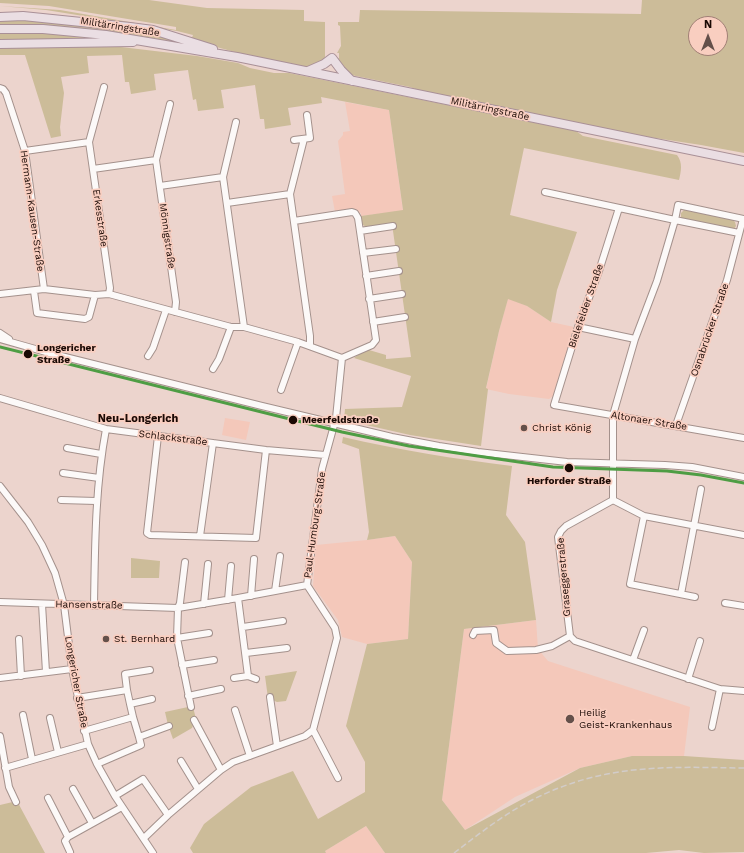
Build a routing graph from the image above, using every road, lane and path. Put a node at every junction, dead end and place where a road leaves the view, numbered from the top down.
1 (0, 12) edge
2 (23, 16) junction
3 (0, 17) edge
4 (0, 29) edge
5 (179, 38) junction
6 (146, 42) junction
7 (0, 44) edge
8 (177, 48) junction
9 (236, 57) junction
10 (306, 71) junction
11 (353, 81) junction
12 (104, 87) dead end
13 (1, 88) edge
14 (170, 104) dead end
15 (307, 115) dead end
16 (236, 122) dead end
17 (304, 139) junction
18 (294, 140) dead end
19 (89, 142) junction
20 (25, 152) junction
21 (156, 160) junction
22 (744, 161) edge
23 (93, 169) junction
24 (223, 177) junction
25 (160, 186) junction
26 (545, 192) dead end
27 (290, 194) junction
28 (227, 204) junction
29 (619, 208) junction
30 (744, 219) edge
31 (675, 220) junction
32 (294, 221) junction
33 (393, 226) dead end
34 (360, 231) junction
35 (739, 234) junction
36 (396, 249) dead end
37 (363, 253) junction
38 (399, 271) dead end
39 (366, 276) junction
40 (44, 289) junction
41 (34, 291) junction
42 (0, 294) edge
43 (109, 294) junction
44 (402, 294) dead end
45 (95, 295) junction
46 (369, 299) junction
47 (166, 310) junction
48 (175, 312) junction
49 (405, 317) dead end
50 (372, 322) junction
51 (231, 327) junction
52 (578, 327) junction
53 (244, 328) junction
54 (0, 333) edge
55 (0, 339) edge
56 (635, 339) junction
57 (298, 342) junction
58 (20, 344) junction
59 (310, 346) junction
60 (148, 356) dead end
61 (342, 358) junction
62 (213, 369) dead end
63 (281, 390) dead end
64 (0, 398) edge
65 (554, 405) joint
66 (613, 415) junction
67 (334, 423) junction
68 (676, 425) junction
69 (106, 429) junction
70 (158, 436) junction
71 (744, 437) edge
72 (213, 442) junction
73 (67, 448) dead end
74 (266, 450) junction
75 (101, 454) junction
76 (325, 454) junction
77 (613, 463) junction
78 (63, 473) dead end
79 (744, 477) edge
80 (99, 478) junction
81 (0, 486) edge
82 (701, 489) dead end
83 (61, 500) dead end
84 (613, 500) junction
85 (96, 501) junction
86 (644, 516) junction
87 (694, 526) junction
88 (744, 535) edge
89 (200, 536) junction
90 (280, 556) dead end
91 (254, 559) dead end
92 (185, 562) dead end
93 (208, 564) dead end
94 (231, 566) dead end
95 (307, 585) junction
96 (275, 591) junction
97 (681, 594) junction
98 (251, 596) junction
99 (695, 597) dead end
100 (238, 598) junction
101 (228, 600) junction
102 (0, 602) edge
103 (725, 603) dead end
104 (42, 604) junction
105 (204, 604) junction
106 (64, 605) junction
107 (94, 606) junction
108 (744, 606) edge
109 (178, 608) junction
110 (283, 621) dead end
111 (243, 628) junction
112 (644, 630) dead end
113 (209, 633) dead end
114 (473, 635) dead end
115 (570, 636) junction
116 (177, 638) junction
117 (19, 639) dead end
118 (700, 641) dead end
119 (286, 648) dead end
120 (246, 653) junction
121 (214, 660) dead end
122 (633, 660) junction
123 (182, 665) junction
124 (72, 669) junction
125 (150, 670) dead end
126 (46, 672) junction
127 (21, 676) junction
128 (248, 676) junction
129 (0, 678) edge
130 (234, 678) dead end
131 (256, 679) dead end
132 (688, 679) junction
133 (221, 689) dead end
134 (127, 690) junction
135 (720, 690) junction
136 (744, 691) edge
137 (188, 696) junction
138 (77, 698) junction
139 (270, 698) dead end
140 (152, 699) dead end
141 (130, 704) junction
142 (191, 707) dead end
143 (235, 710) dead end
144 (23, 715) dead end
145 (133, 717) junction
146 (50, 718) dead end
147 (194, 720) dead end
148 (169, 726) dead end
149 (712, 727) dead end
150 (313, 730) junction
151 (84, 731) junction
152 (0, 736) edge
153 (139, 737) junction
154 (88, 744) junction
155 (277, 746) junction
156 (58, 752) junction
157 (250, 756) junction
158 (32, 760) junction
159 (181, 761) dead end
160 (97, 764) junction
161 (5, 768) junction
162 (221, 770) junction
163 (338, 778) dead end
164 (73, 789) dead end
165 (198, 789) junction
166 (115, 796) junction
167 (48, 798) dead end
168 (16, 802) dead end
169 (122, 807) junction
170 (168, 815) junction
171 (92, 823) junction
172 (68, 837) junction
173 (144, 838) junction
174 (70, 852) edge
175 (154, 853) edge

1 - 2 main road
2 - 3 main road, Militärringstraße
2 - 5 main road, Militärringstraße
4 - 6 main road, Militärringstraße
5 - 8 main road
5 - 9 main road, Militärringstraße
6 - 7 main road
6 - 8 main road, Militärringstraße
8 - 9 main road, Militärringstraße
9 - 10 main road, Militärringstraße
10 - 11 main road, Militärringstraße
10 - 11 main road
11 - 22 main road, Militärringstraße
12 - 19 street, Erkesstraße
13 - 20 street, Hermann-Kausen-Straße
14 - 21 street, Mönnigstraße
15 - 17 street
16 - 24 street
17 - 18 street
17 - 27 street
19 - 20 street
19 - 23 street, Erkesstraße
20 - 40 street, Hermann-Kausen-Straße
21 - 23 street
21 - 25 street, Mönnigstraße
23 - 43 street, Erkesstraße
24 - 25 street
24 - 28 street
25 - 48 street, Mönnigstraße
26 - 29 street
27 - 28 street
27 - 32 street
28 - 53 street
29 - 31 street
29 - 52 street, Bielefelder Straße
30 - 31 street
30 - 35 street, Osnabrücker Straße
31 - 35 street
31 - 56 street
32 - 34 street
32 - 59 street
33 - 34 street
34 - 37 street
35 - 68 street, Osnabrücker Straße
36 - 37 street
37 - 39 street
38 - 39 street
39 - 46 street
40 - 41 street
40 - 45 street
41 - 42 street
41 - 45 street
43 - 45 street
43 - 47 street
44 - 46 street
46 - 50 street
47 - 48 street
47 - 60 street
48 - 51 street
49 - 50 street
50 - 61 street
51 - 53 street
51 - 62 street
52 - 56 street
52 - 65 street, Bielefelder Straße
53 - 57 street
54 - 58 street
55 - 58 street
56 - 66 street
57 - 59 street
57 - 63 street
58 - 67 street
59 - 61 street
61 - 67 street
64 - 69 street, Schlackstraße
65 - 66 street, Altonaer Straße
66 - 68 street, Altonaer Straße
66 - 77 street
67 - 76 street, Paul-Humburg-Straße
67 - 77 street
68 - 71 street, Altonaer Straße
69 - 70 street, Schlackstraße
69 - 75 street
70 - 72 street, Schlackstraße
70 - 89 street
72 - 74 street, Schlackstraße
72 - 89 street
73 - 75 street
74 - 76 street, Schlackstraße
74 - 89 street
75 - 80 street
76 - 95 street, Paul-Humburg-Straße
77 - 79 street
77 - 84 street
78 - 80 street
80 - 85 street
81 - 106 street, Longericher Straße
82 - 87 street
83 - 85 street
84 - 86 street
84 - 115 street, Graseggerstraße
85 - 107 street
86 - 87 street
86 - 97 street
87 - 88 street
87 - 97 street
90 - 96 street
91 - 98 street
92 - 109 street
93 - 105 street
94 - 101 street
95 - 96 street, Hansenstraße
95 - 150 street, Paul-Humburg-Straße
96 - 98 street, Hansenstraße
97 - 99 street
98 - 100 street, Hansenstraße
100 - 101 street, Hansenstraße
100 - 111 street
101 - 105 street, Hansenstraße
102 - 104 street, Hansenstraße
103 - 108 street
104 - 106 street, Hansenstraße
104 - 126 street
105 - 109 street, Hansenstraße
106 - 107 street, Hansenstraße
106 - 124 street, Longericher Straße
107 - 109 street, Hansenstraße
109 - 116 street
110 - 111 street
111 - 120 street
112 - 122 street
113 - 116 street
114 - 115 street
115 - 122 street
116 - 123 street
117 - 127 street
118 - 132 street
119 - 120 street
120 - 128 street
121 - 123 street
122 - 132 street
123 - 137 street
124 - 126 street
124 - 138 street, Longericher Straße
125 - 134 street
126 - 127 street
127 - 129 street
128 - 130 street
128 - 131 street
132 - 135 street
133 - 137 street
134 - 138 street
134 - 141 street
135 - 136 street
135 - 149 street
137 - 142 street
138 - 151 street, Longericher Straße
139 - 155 street
140 - 141 street
141 - 145 street
143 - 157 street
144 - 158 street
145 - 151 street
145 - 153 street
146 - 156 street
147 - 162 street
148 - 153 street
150 - 155 street
150 - 163 street
151 - 154 street, Longericher Straße
152 - 161 street
153 - 160 street
154 - 156 street
154 - 160 street, Longericher Straße
155 - 157 street
156 - 158 street
157 - 162 street
158 - 161 street
159 - 165 street
160 - 166 street, Longericher Straße
161 - 168 street
162 - 165 street
164 - 171 street
165 - 170 street
166 - 169 street, Longericher Straße
166 - 170 street
167 - 172 street
169 - 171 street
169 - 173 street, Longericher Straße
170 - 173 street
171 - 172 street
172 - 174 street
173 - 175 street, Longericher Straße

